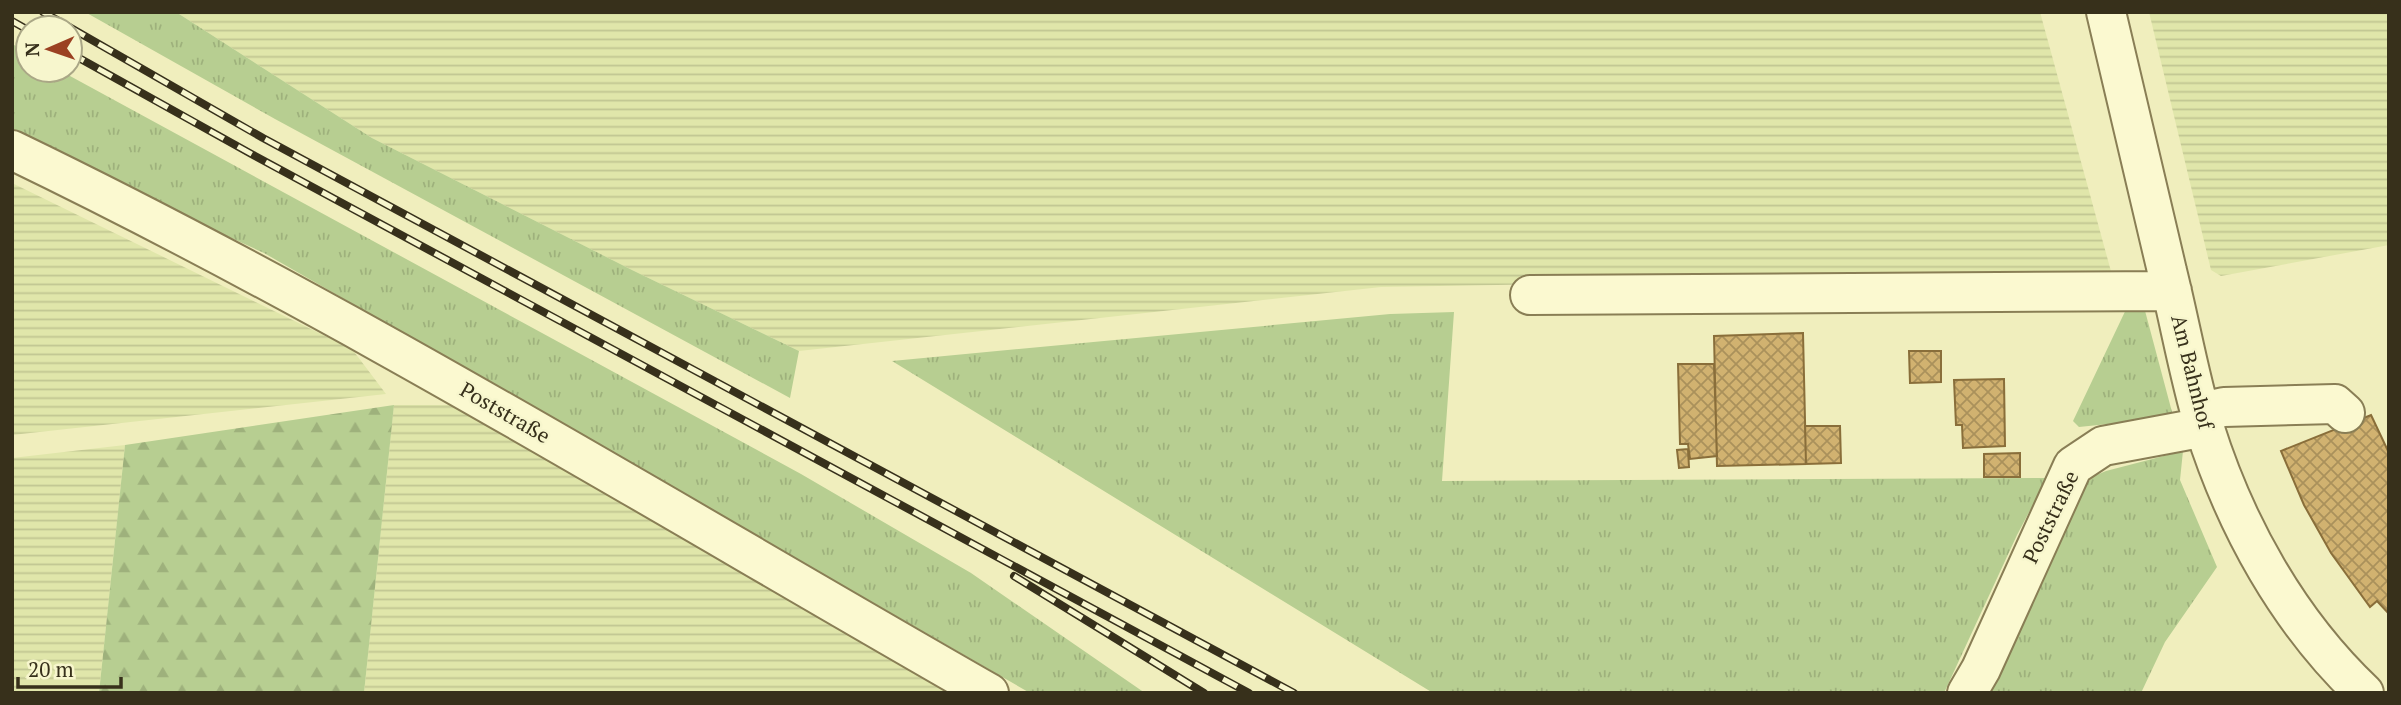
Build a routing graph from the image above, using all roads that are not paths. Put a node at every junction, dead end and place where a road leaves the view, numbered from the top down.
1 (2106, 12) edge
2 (12, 150) edge
3 (2172, 291) junction
4 (1530, 295) dead end
5 (2345, 413) dead end
6 (2202, 419) junction
7 (989, 693) edge
8 (1967, 693) edge
9 (2364, 693) edge

1 - 3 street, Am Bahnhof
2 - 7 street, Poststraße
3 - 4 street
3 - 6 street, Am Bahnhof
5 - 6 street, Poststraße
6 - 8 street, Poststraße
6 - 9 street, Am Bahnhof

